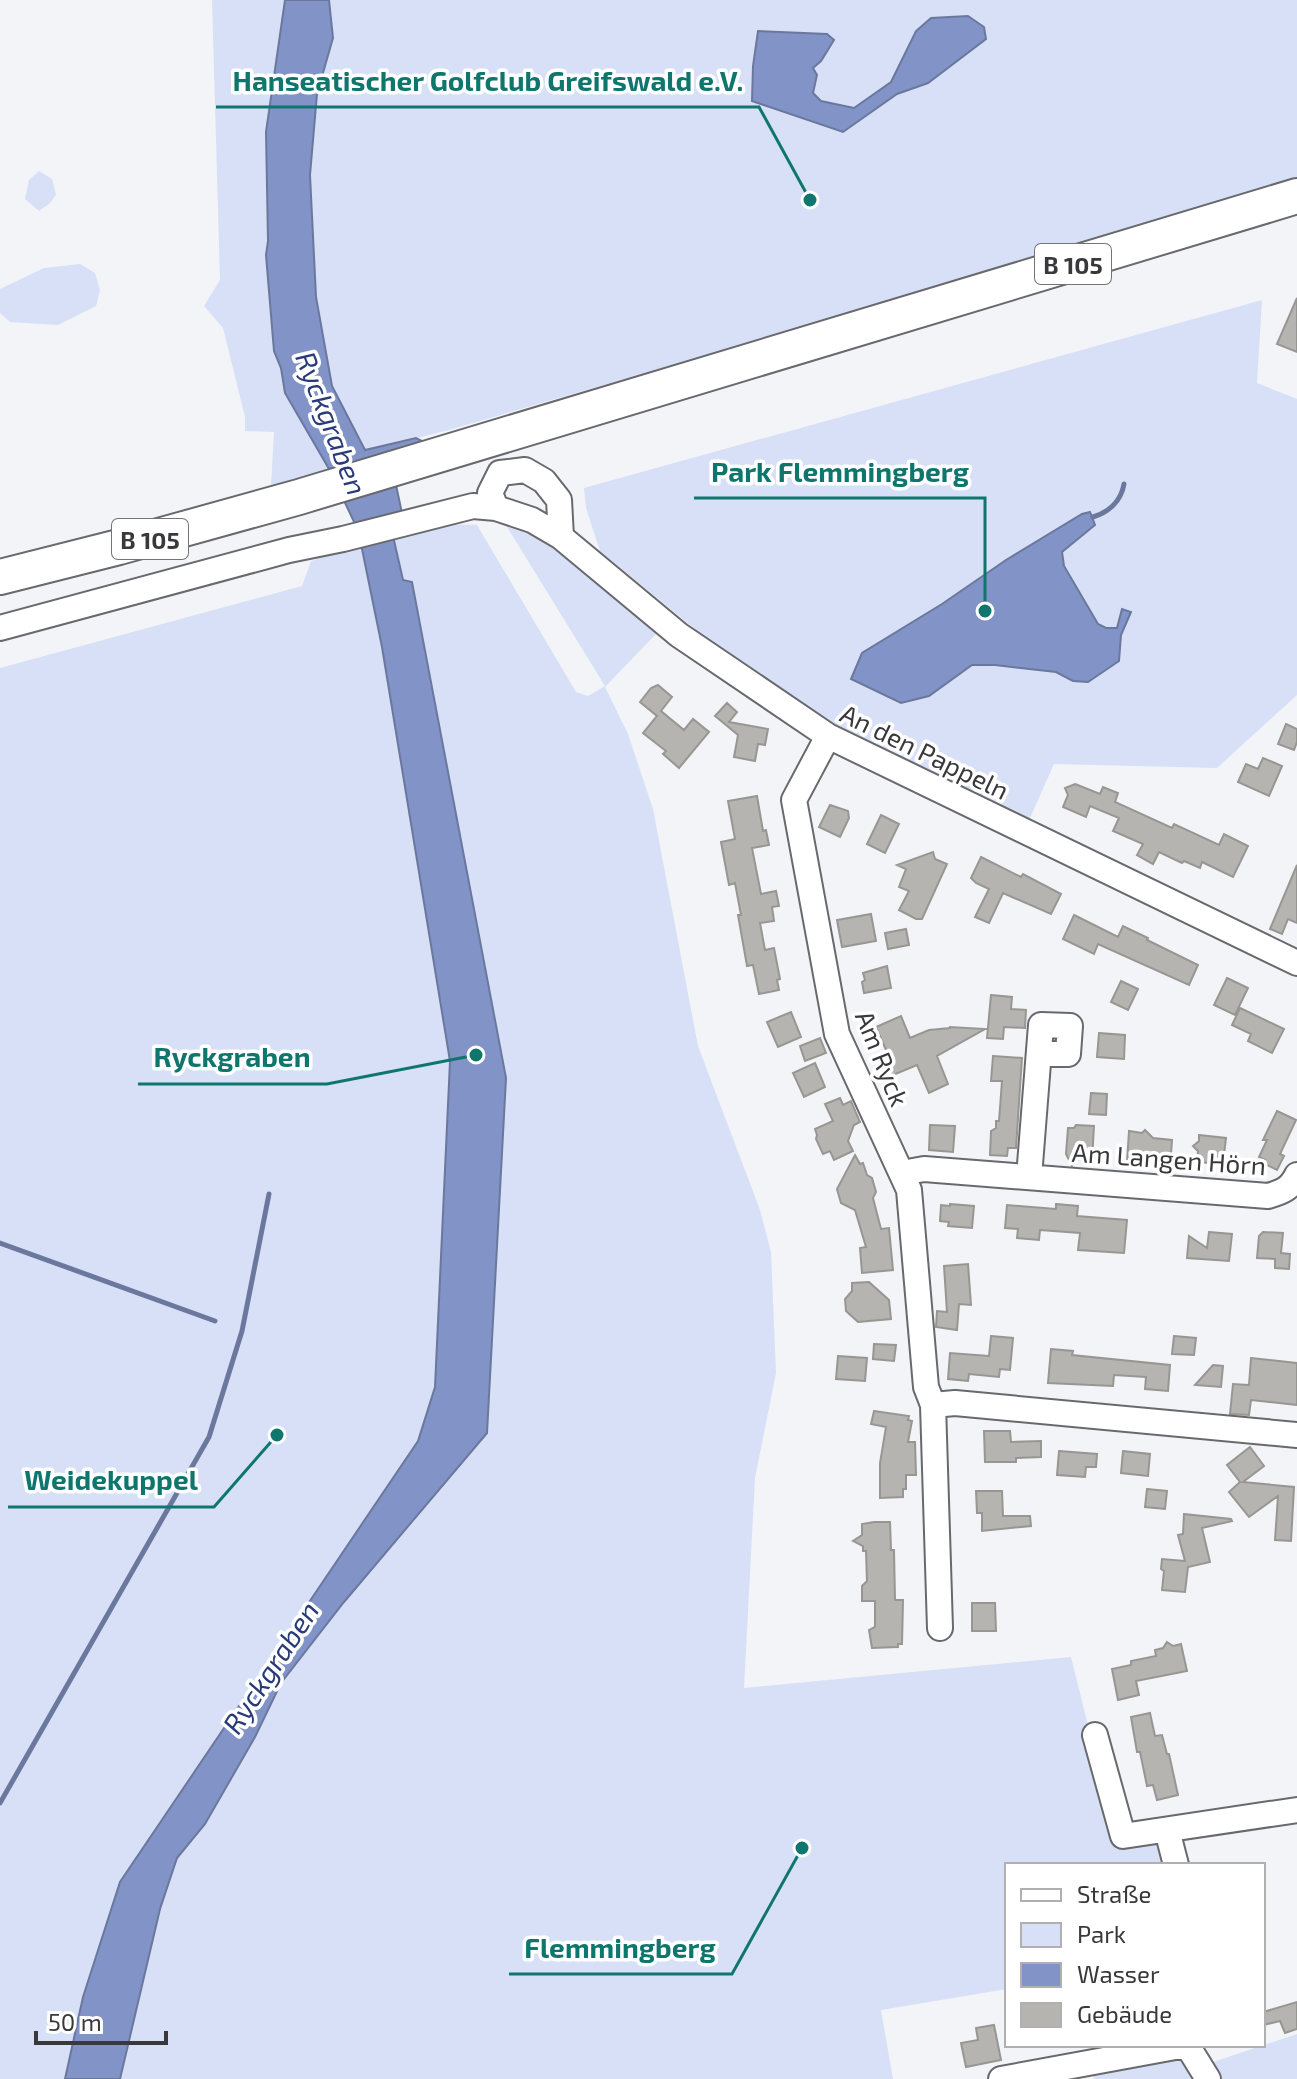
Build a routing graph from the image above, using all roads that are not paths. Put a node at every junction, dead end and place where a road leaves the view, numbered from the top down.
1 (1297, 196) edge
2 (496, 508) junction
3 (561, 537) junction
4 (0, 577) edge
5 (0, 628) edge
6 (828, 736) junction
7 (1297, 963) edge
8 (1039, 1054) dead end
9 (902, 1173) junction
10 (1297, 1175) edge
11 (1029, 1177) junction
12 (933, 1405) junction
13 (1297, 1435) edge
14 (940, 1628) dead end
15 (1095, 1735) dead end
16 (1297, 1810) edge
17 (1167, 1830) junction
18 (1175, 1863) edge
19 (1176, 2047) edge
20 (1188, 2047) edge
21 (1001, 2079) edge
22 (1208, 2079) edge

1 - 4 highway, B 105
2 - 3 street, An den Pappeln
2 - 3 street
2 - 5 street, An den Pappeln
3 - 6 street, An den Pappeln
6 - 7 street, An den Pappeln
6 - 9 street, Am Ryck
8 - 11 street
9 - 11 street, Am Langen Hörn
9 - 12 street, Am Ryck
10 - 11 street, Am Langen Hörn
12 - 13 street
12 - 14 street, Am Ryck
15 - 17 street
16 - 17 street
17 - 18 street
19 - 21 street
20 - 22 street

